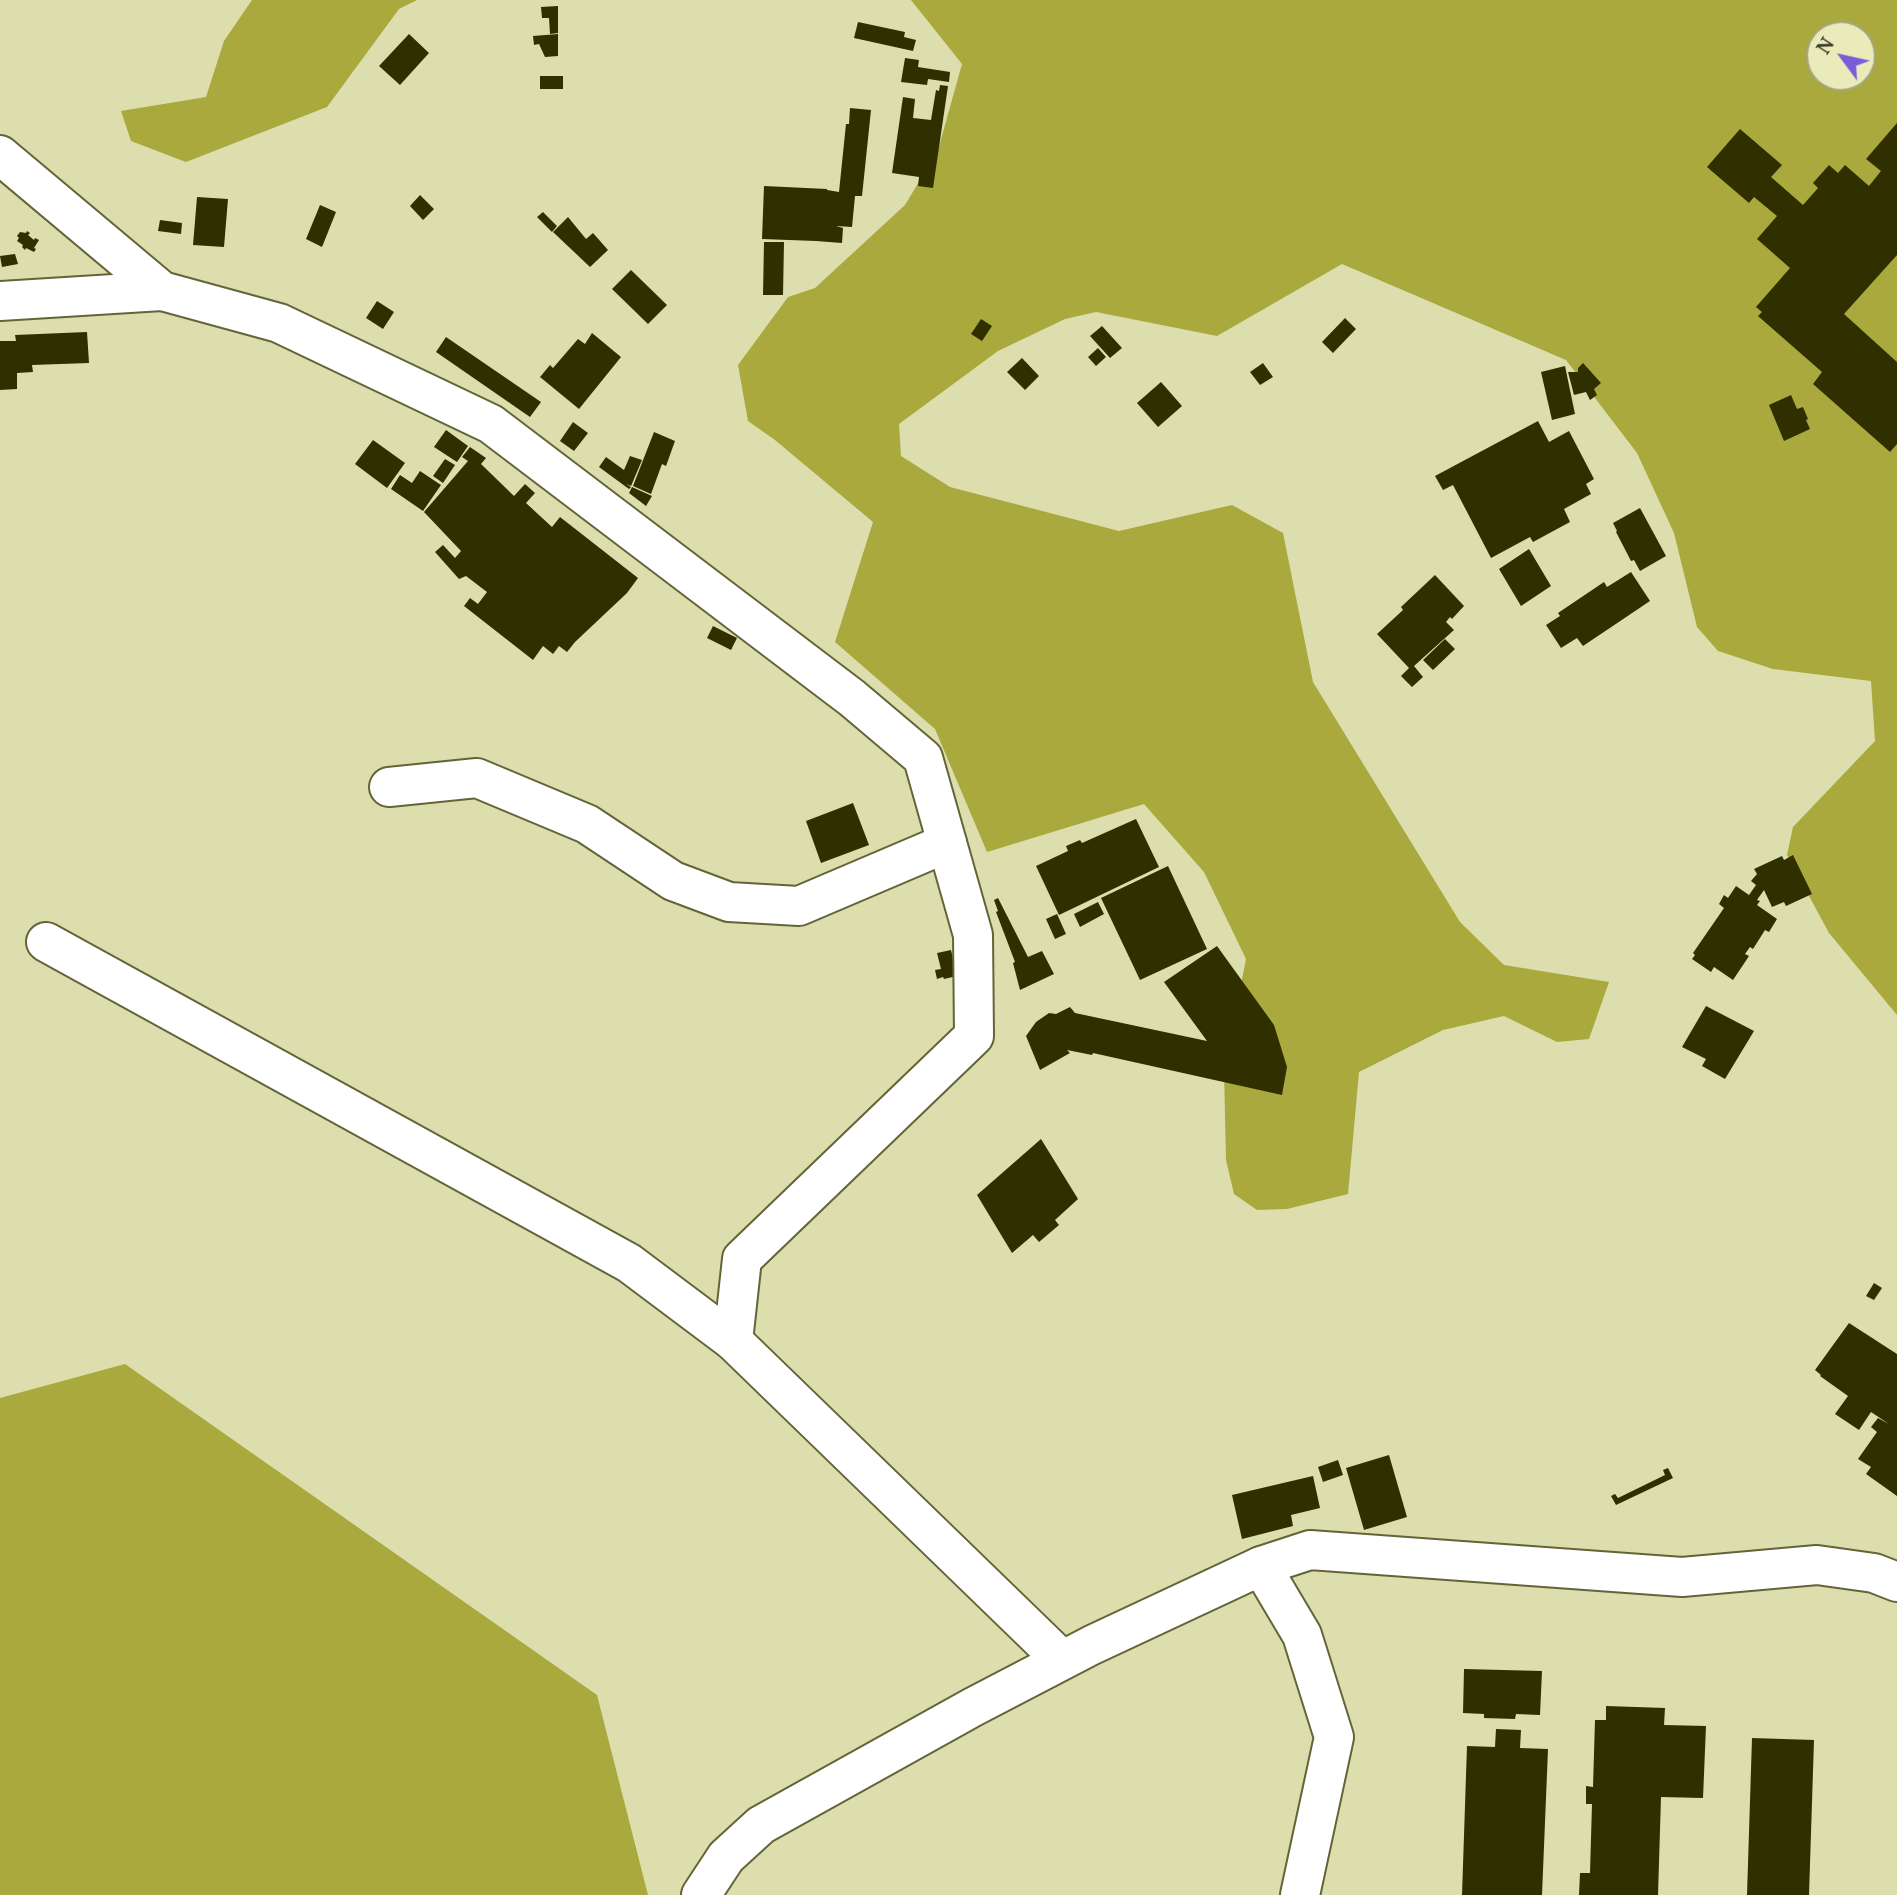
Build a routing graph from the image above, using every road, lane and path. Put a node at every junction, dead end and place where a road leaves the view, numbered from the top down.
1 (0, 155) edge
2 (162, 291) junction
3 (0, 301) edge
4 (389, 787) dead end
5 (947, 843) junction
6 (46, 942) dead end
7 (733, 1341) junction
8 (1261, 1566) junction
9 (1897, 1582) edge
10 (1062, 1660) junction
11 (701, 1895) edge
12 (1300, 1895) edge

1 - 2 street
2 - 3 street
2 - 5 street
4 - 5 street
5 - 7 street
6 - 7 street
7 - 10 street
8 - 9 street
8 - 10 street
8 - 12 street
10 - 11 street

